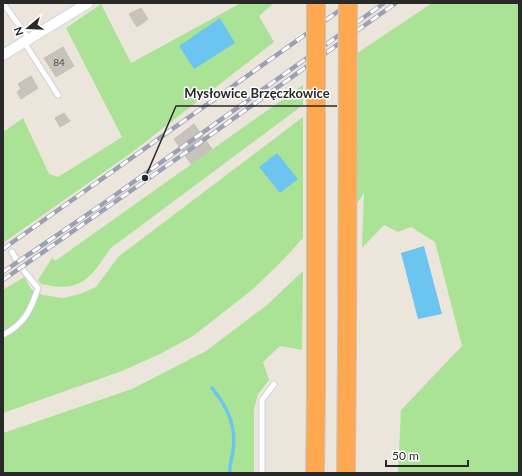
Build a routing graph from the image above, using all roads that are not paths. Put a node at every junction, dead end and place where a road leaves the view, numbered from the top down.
1 (3, 3) edge
2 (88, 3) edge
3 (316, 3) edge
4 (348, 3) edge
5 (26, 40) junction
6 (3, 55) edge
7 (58, 95) dead end
8 (12, 252) dead end
9 (16, 259) dead end
10 (24, 271) dead end
11 (3, 335) edge
12 (274, 384) dead end
13 (262, 473) edge
14 (315, 473) edge
15 (346, 473) edge

1 - 5 lane
2 - 5 street
3 - 14 highway, bridge
4 - 15 highway, bridge
5 - 6 street
5 - 7 lane
8 - 9 lane
10 - 11 lane
12 - 13 lane

